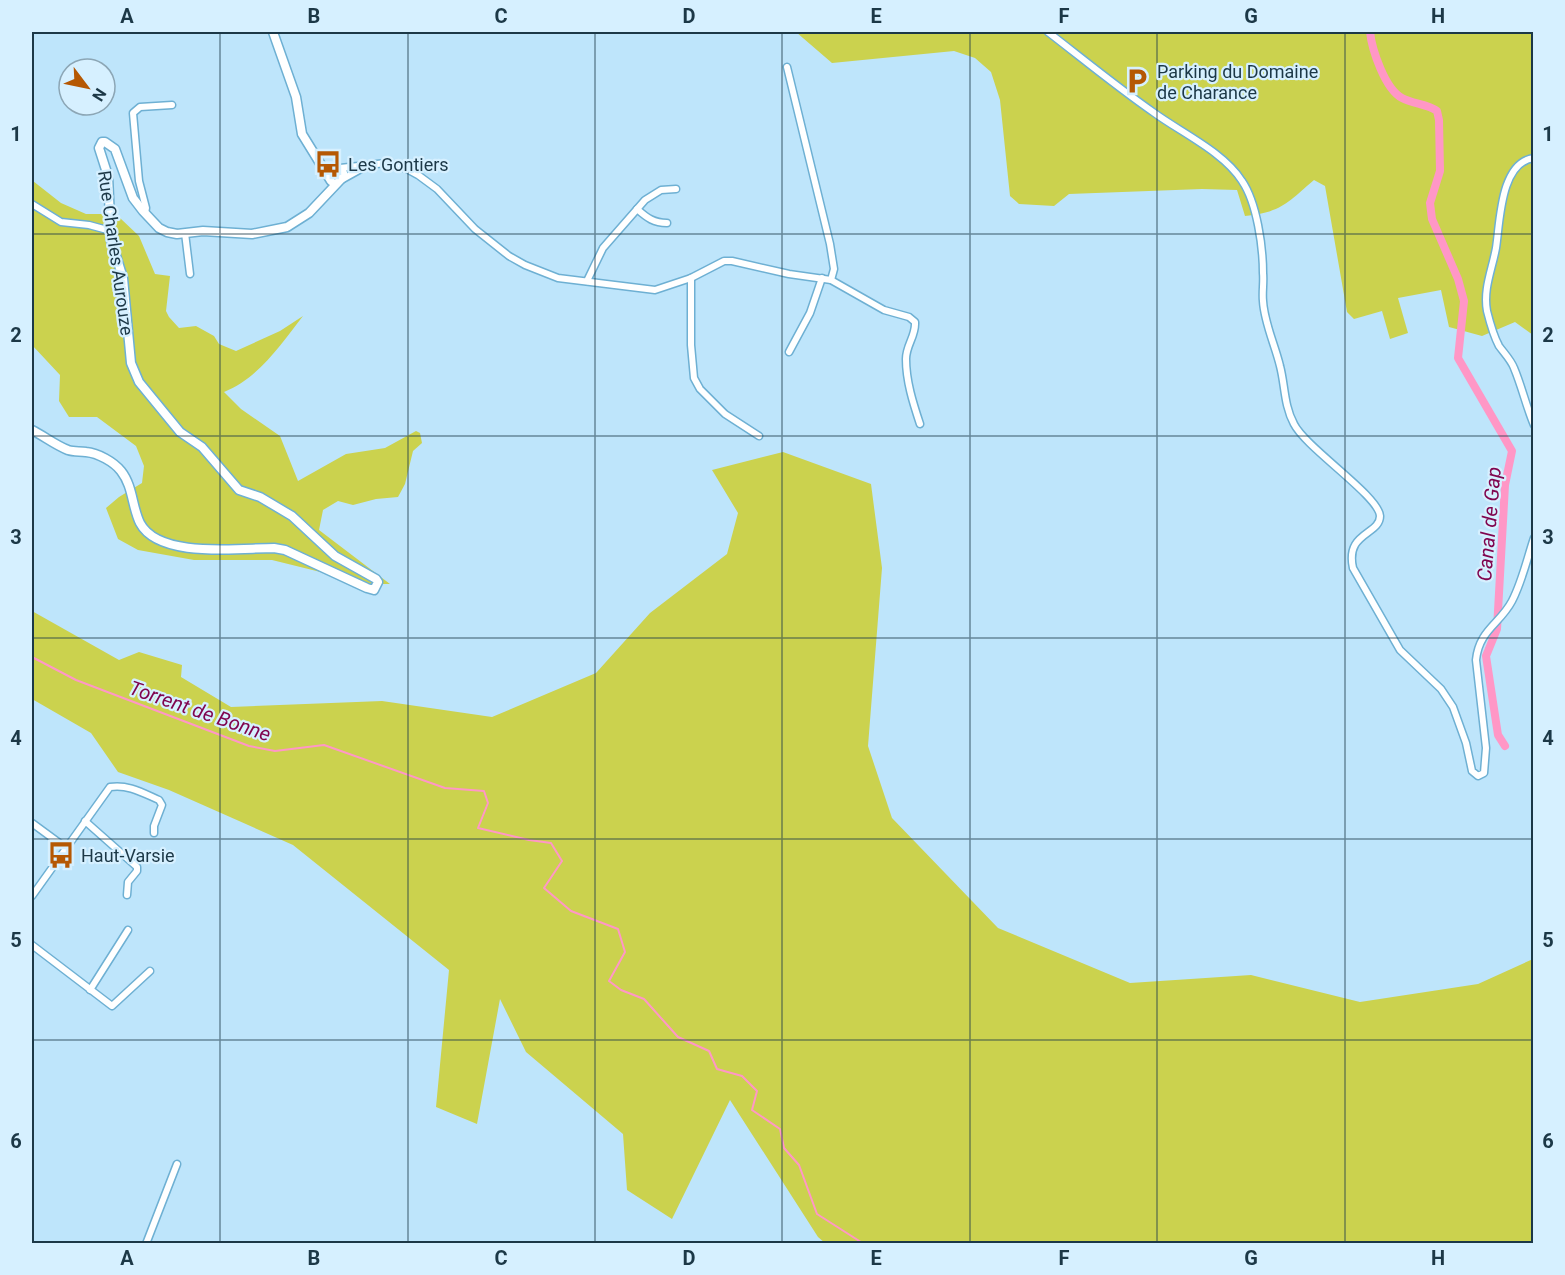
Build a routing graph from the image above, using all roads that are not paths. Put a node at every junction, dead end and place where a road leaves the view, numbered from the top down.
1 (273, 32) edge
2 (1048, 32) edge
3 (787, 67) dead end
4 (172, 105) dead end
5 (316, 157) junction
6 (1533, 158) edge
7 (335, 167) junction
8 (365, 167) junction
9 (335, 179) junction
10 (676, 189) dead end
11 (32, 204) edge
12 (637, 209) junction
13 (145, 213) junction
14 (667, 223) dead end
15 (111, 231) junction
16 (185, 233) junction
17 (189, 274) dead end
18 (691, 278) junction
19 (822, 278) junction
20 (831, 279) junction
21 (587, 281) junction
22 (789, 352) dead end
23 (920, 424) dead end
24 (1533, 425) edge
25 (32, 430) edge
26 (759, 436) dead end
27 (1533, 538) edge
28 (84, 821) junction
29 (32, 823) edge
30 (154, 833) dead end
31 (66, 848) junction
32 (127, 895) dead end
33 (32, 896) edge
34 (128, 930) dead end
35 (32, 945) edge
36 (150, 971) dead end
37 (90, 990) junction
38 (177, 1164) dead end
39 (146, 1244) edge

1 - 5 street
2 - 27 street
3 - 20 street
4 - 13 street
5 - 7 street
5 - 9 street
6 - 24 street
7 - 8 street
7 - 9 street
8 - 9 street
8 - 21 street
9 - 16 street, Rue Charles Aurouze
10 - 12 street
11 - 15 street
12 - 14 street
12 - 21 street
13 - 15 street, Rue Charles Aurouze
13 - 16 street, Rue Charles Aurouze
15 - 25 street, Rue Charles Aurouze
16 - 17 street
18 - 19 street
18 - 21 street
18 - 26 street
19 - 20 street
19 - 22 street
20 - 23 street
28 - 30 street
28 - 31 street
28 - 32 street
29 - 31 street
31 - 33 street
34 - 37 street
35 - 37 street
36 - 37 street
38 - 39 street

